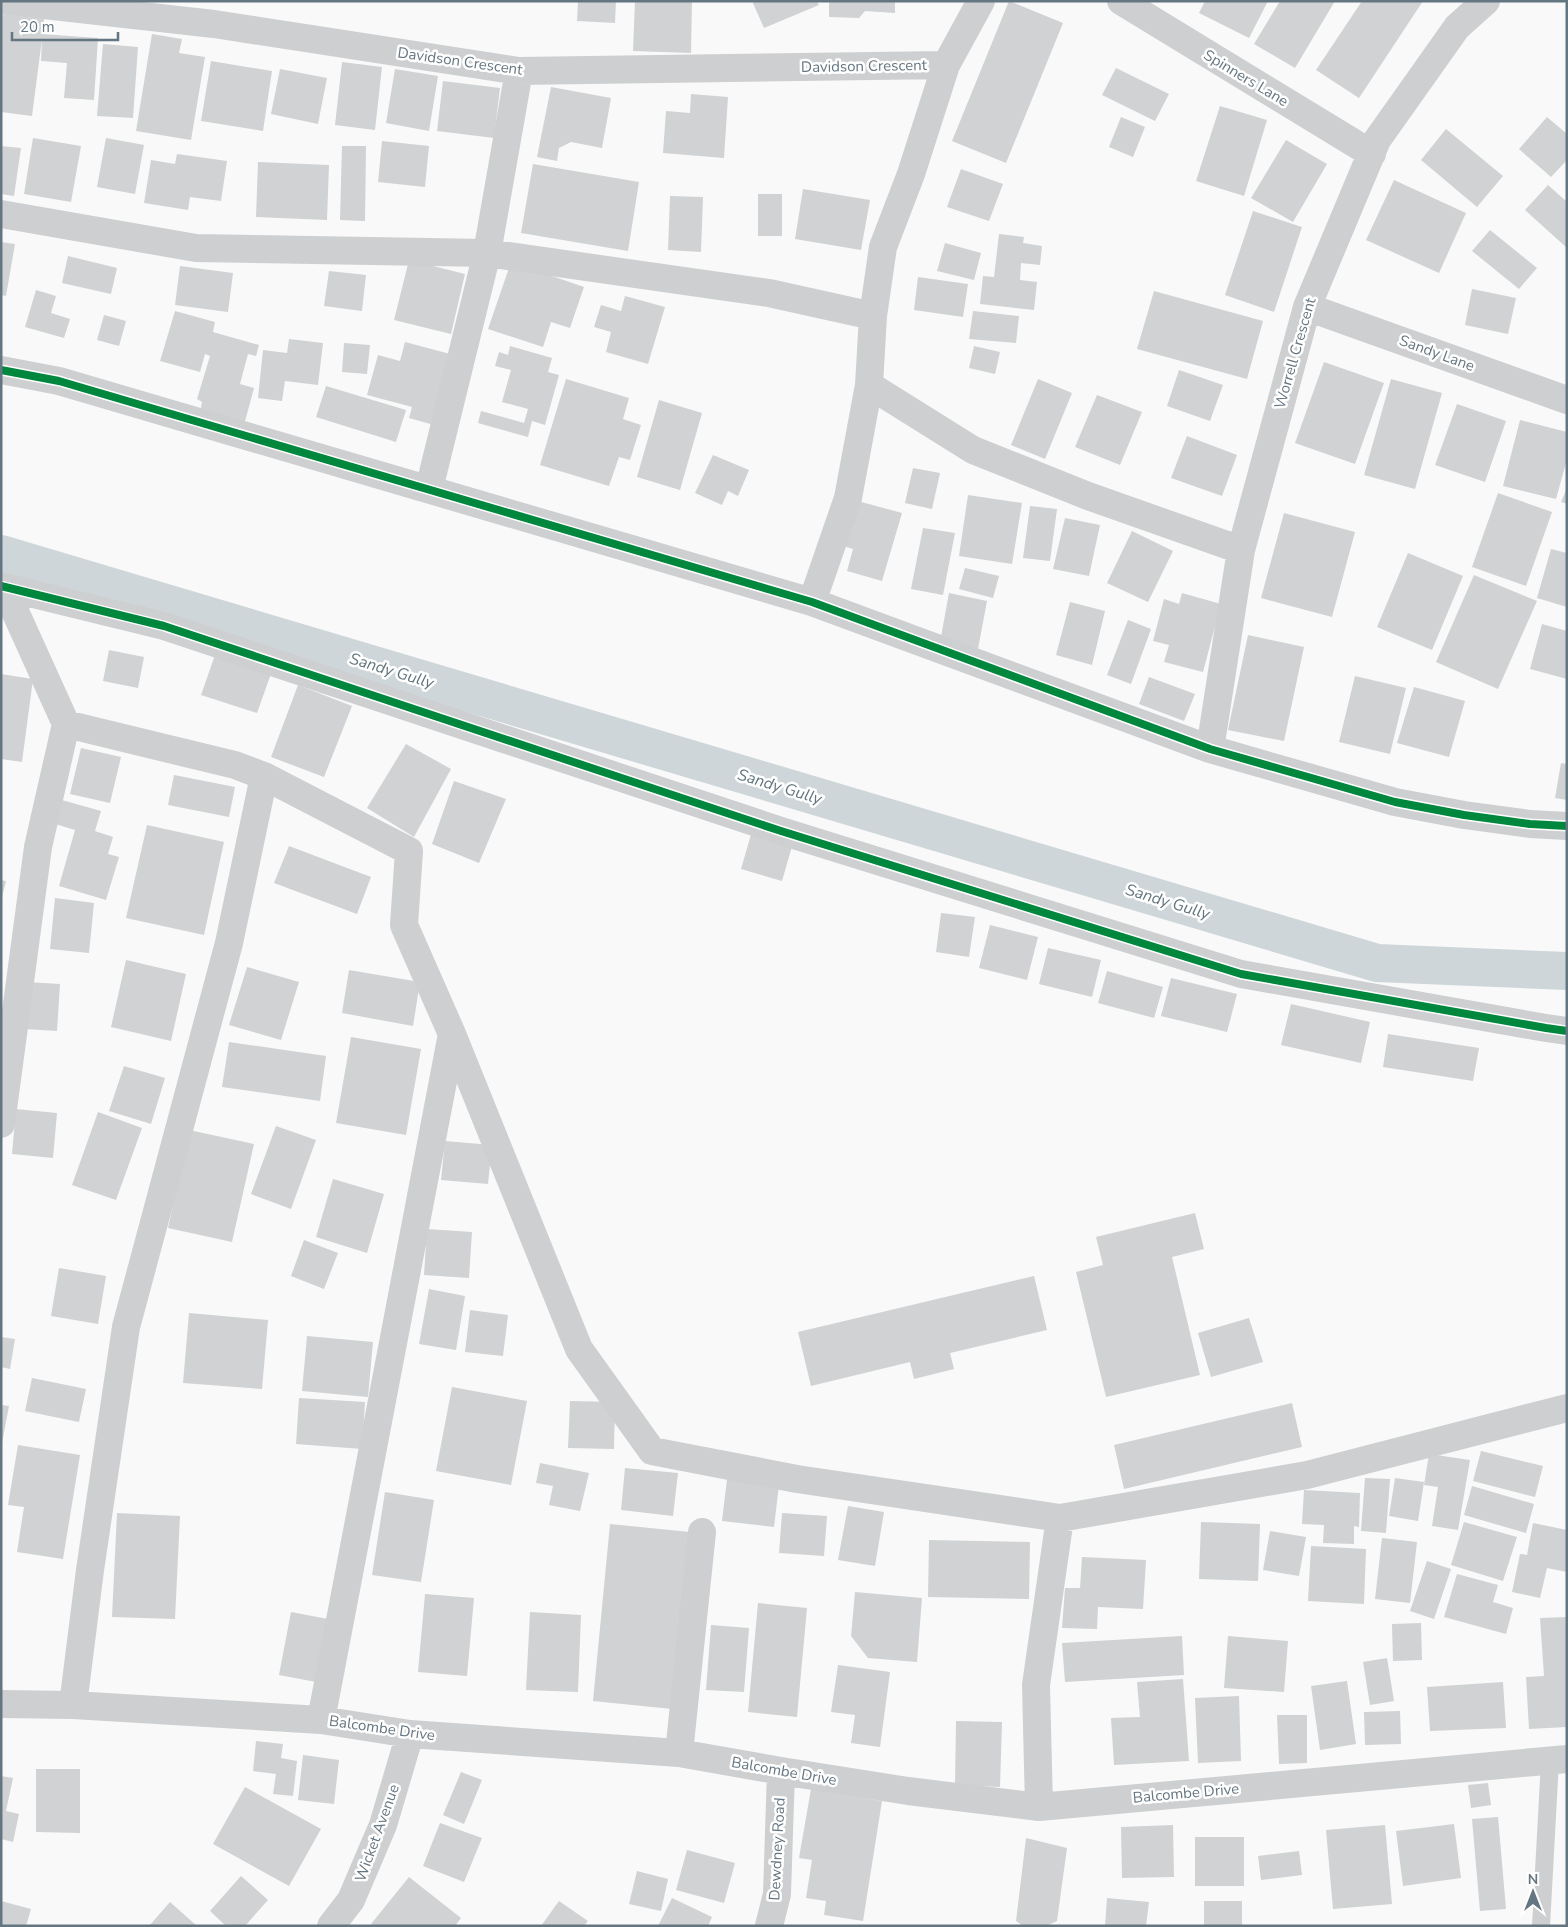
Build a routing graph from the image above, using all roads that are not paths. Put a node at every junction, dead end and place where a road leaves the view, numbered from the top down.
1 (8, 1) edge
2 (981, 1) edge
3 (1121, 1) edge
4 (1486, 1) edge
5 (946, 65) junction
6 (520, 71) junction
7 (1372, 154) junction
8 (1, 214) edge
9 (487, 253) junction
10 (1307, 307) junction
11 (873, 316) junction
12 (1, 370) edge
13 (869, 385) junction
14 (1567, 400) edge
15 (429, 489) junction
16 (1241, 550) junction
17 (2, 587) edge
18 (812, 602) junction
19 (66, 724) junction
20 (1210, 750) junction
21 (264, 776) junction
22 (1567, 826) edge
23 (1567, 1030) edge
24 (452, 1034) junction
25 (1, 1124) edge
26 (1567, 1408) edge
27 (1060, 1518) junction
28 (702, 1532) dead end
29 (1, 1704) edge
30 (74, 1705) junction
31 (321, 1720) junction
32 (410, 1734) junction
33 (679, 1752) junction
34 (1558, 1760) edge
35 (781, 1771) junction
36 (1039, 1807) junction
37 (331, 1926) edge
38 (769, 1926) edge
39 (1541, 1926) edge

1 - 6 street, Davidson Crescent
2 - 5 street
3 - 7 street, Spinners Lane
4 - 7 street, Worrell Crescent
5 - 6 street, Davidson Crescent
5 - 11 street
6 - 9 street
7 - 10 street, Worrell Crescent
8 - 9 street
9 - 11 street
9 - 15 street
10 - 14 street, Sandy Lane
10 - 16 street, Worrell Crescent
11 - 13 street
12 - 15 street
13 - 16 street
13 - 18 street
15 - 18 street
16 - 20 street, Worrell Crescent
17 - 19 street
17 - 23 street
18 - 20 street
19 - 21 street
19 - 25 street
20 - 22 street
21 - 24 street
21 - 30 street
24 - 27 street
24 - 31 street
26 - 27 street
27 - 36 street
28 - 33 street
29 - 30 street, Balcombe Drive
30 - 31 street, Balcombe Drive
31 - 32 street, Balcombe Drive
32 - 33 street, Balcombe Drive
32 - 37 street, Wicket Avenue
33 - 35 street, Balcombe Drive
34 - 36 street, Balcombe Drive
34 - 39 lane
35 - 36 street, Balcombe Drive
35 - 38 street, Dewdney Road

